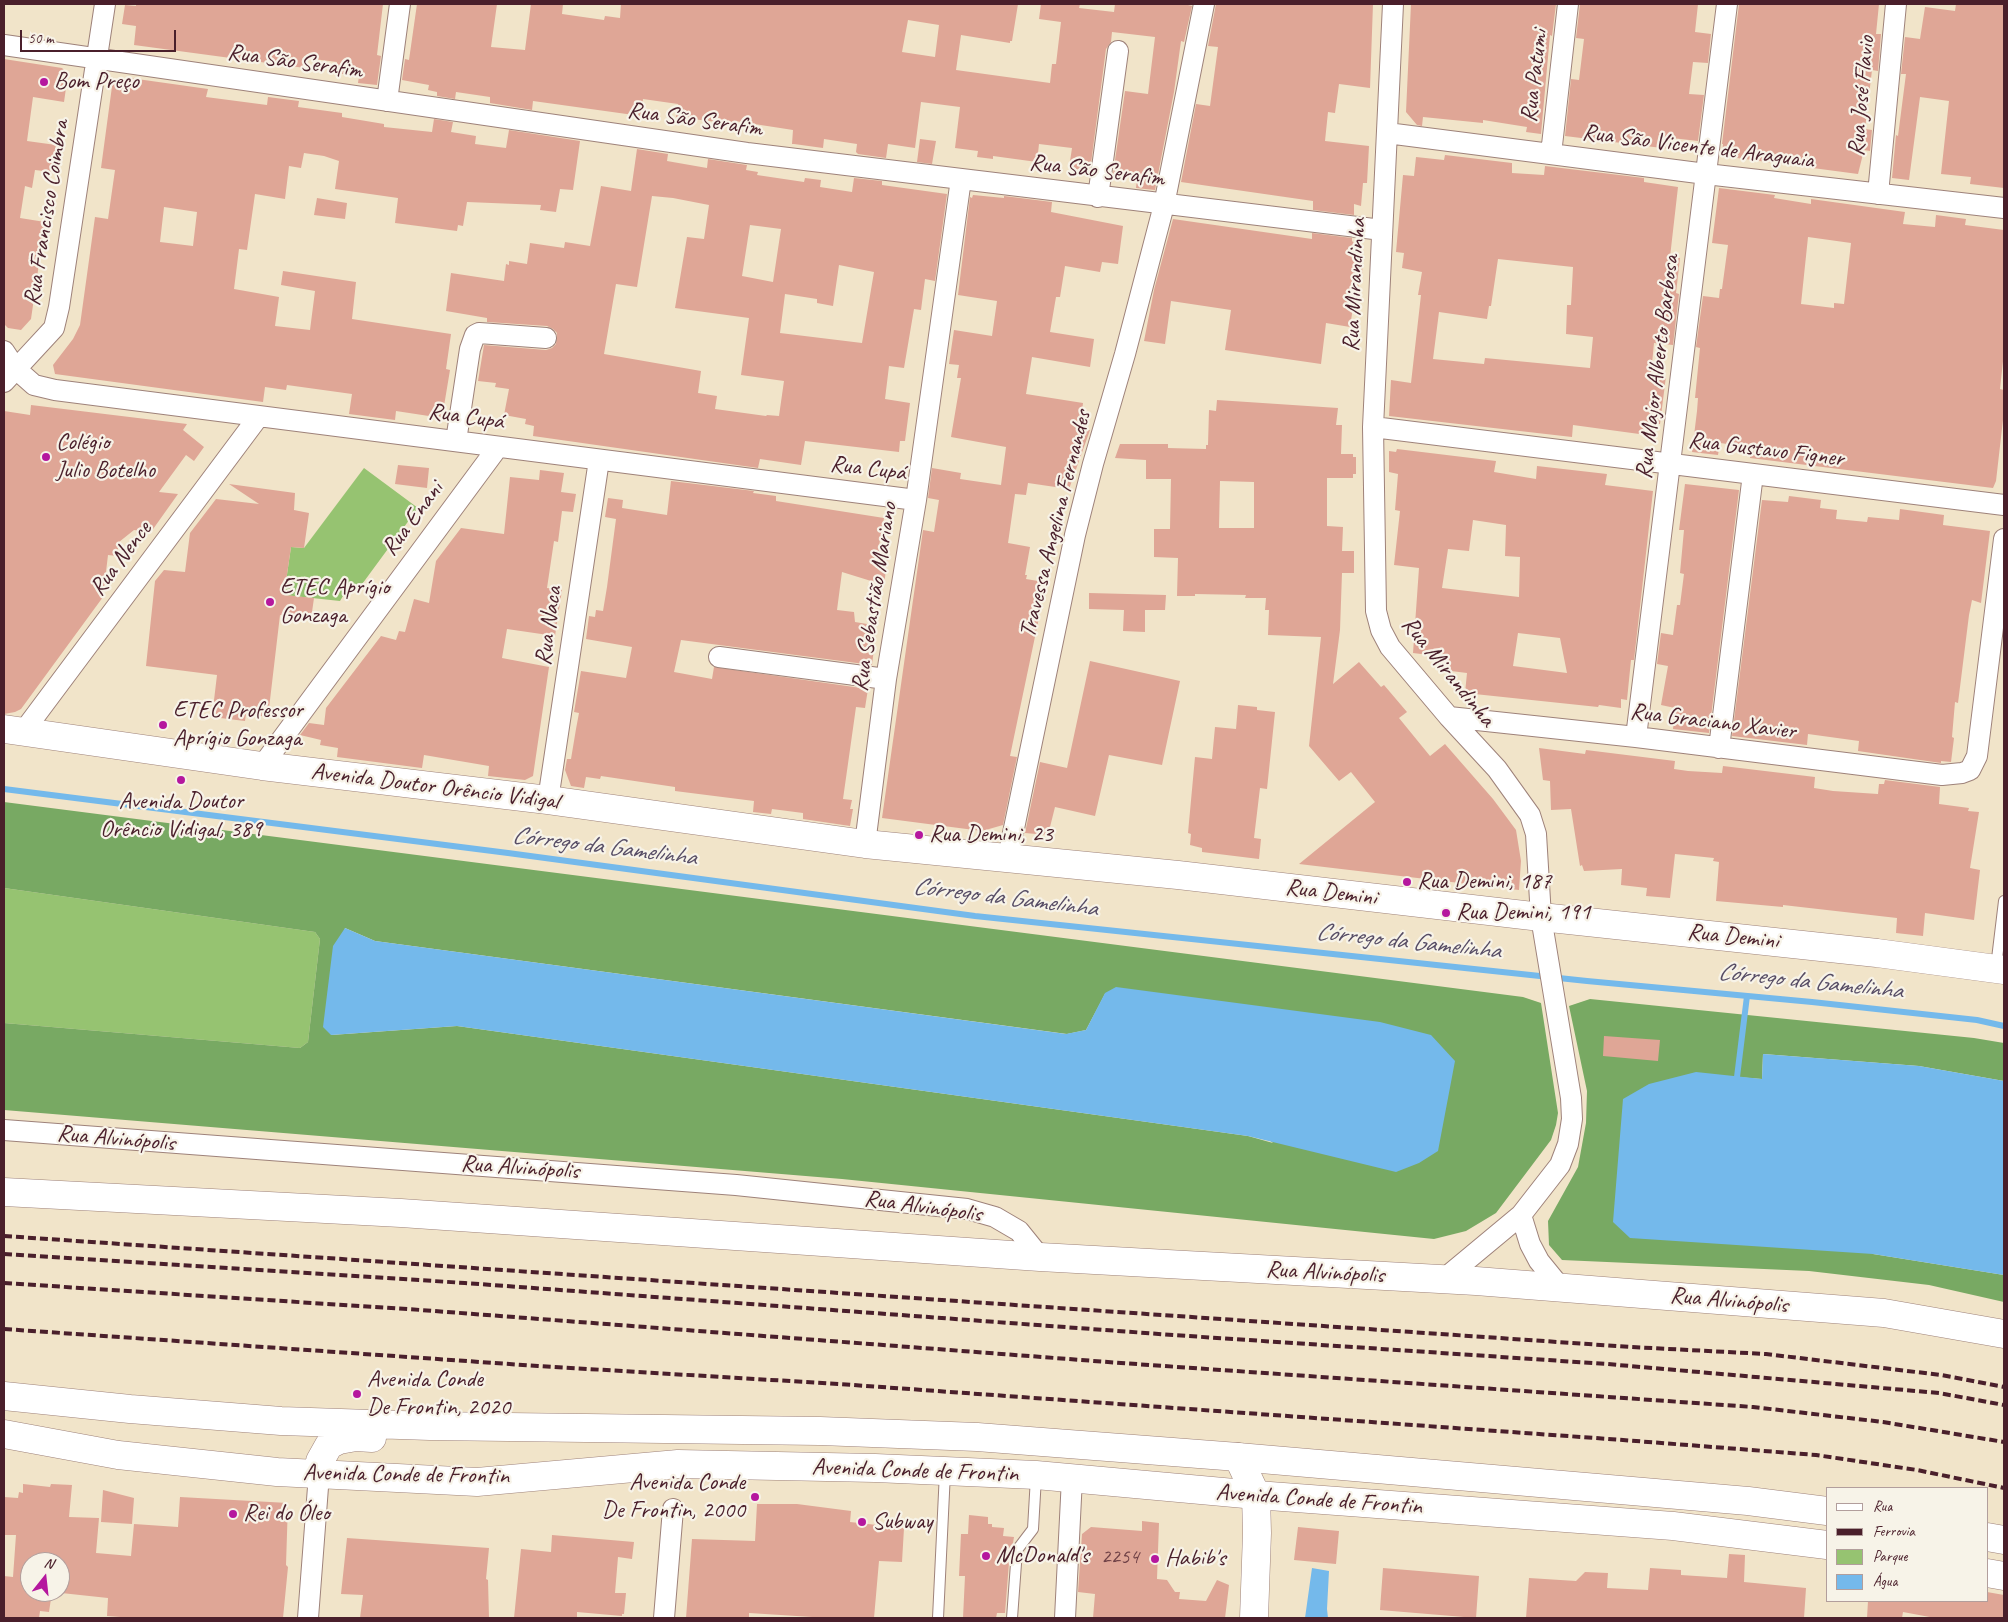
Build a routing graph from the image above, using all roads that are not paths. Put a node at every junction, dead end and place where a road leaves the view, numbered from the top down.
1 (105, 4) edge
2 (400, 4) edge
3 (1204, 4) edge
4 (1393, 4) edge
5 (1568, 4) edge
6 (1727, 4) edge
7 (1896, 4) edge
8 (4, 45) edge
9 (1118, 51) dead end
10 (96, 59) junction
11 (387, 101) junction
12 (1387, 133) junction
13 (1551, 154) junction
14 (1706, 174) junction
15 (961, 179) junction
16 (1878, 194) junction
17 (1098, 197) junction
18 (1164, 205) junction
19 (2004, 208) edge
20 (1382, 230) junction
21 (546, 338) dead end
22 (4, 351) edge
23 (10, 376) edge
24 (259, 416) junction
25 (1373, 427) junction
26 (456, 441) junction
27 (498, 447) junction
28 (599, 460) junction
29 (1671, 464) junction
30 (1753, 474) junction
31 (916, 500) junction
32 (2004, 505) edge
33 (2004, 540) edge
34 (719, 657) dead end
35 (886, 679) junction
36 (1996, 684) edge
37 (1449, 717) junction
38 (14, 730) edge
39 (1636, 737) junction
40 (1719, 748) junction
41 (262, 766) junction
42 (548, 800) junction
43 (865, 844) junction
44 (1008, 857) junction
45 (2004, 901) edge
46 (1541, 917) junction
47 (2000, 969) edge
48 (4, 1130) edge
49 (4, 1192) edge
50 (1521, 1215) junction
51 (1040, 1257) junction
52 (1444, 1279) junction
53 (1561, 1288) junction
54 (2004, 1334) edge
55 (4, 1396) edge
56 (625, 1429) junction
57 (4, 1434) edge
58 (1238, 1457) junction
59 (945, 1471) junction
60 (319, 1474) junction
61 (1036, 1476) junction
62 (1072, 1478) junction
63 (1256, 1495) junction
64 (673, 1509) dead end
65 (1826, 1511) edge
66 (1988, 1537) edge
67 (2004, 1540) edge
68 (1826, 1545) edge
69 (1988, 1573) edge
70 (2004, 1576) edge
71 (308, 1618) edge
72 (664, 1618) edge
73 (938, 1618) edge
74 (1012, 1618) edge
75 (1064, 1618) edge
76 (1254, 1618) edge

1 - 10 street, Rua Francisco Coimbra
2 - 11 street
3 - 18 street, Travessa Angelina Fernandes
4 - 12 street, Rua Mirandinha
5 - 13 street, Rua Patumi
6 - 14 street, Rua Major Alberto Barbosa
7 - 16 street, Rua José Flavio
8 - 10 street, Rua São Serafim
9 - 17 street
10 - 11 street, Rua São Serafim
10 - 23 street, Rua Francisco Coimbra
11 - 15 street, Rua São Serafim
12 - 13 street, Rua São Vicente de Araguaia
12 - 20 street, Rua Mirandinha
13 - 14 street, Rua São Vicente de Araguaia
14 - 16 street, Rua São Vicente de Araguaia
14 - 29 street, Rua Major Alberto Barbosa
15 - 17 street, Rua São Serafim
15 - 31 street, Rua Sebastião Mariano
16 - 19 street, Rua São Vicente de Araguaia
17 - 18 street, Rua São Serafim
18 - 20 street, Rua São Serafim
18 - 44 street, Travessa Angelina Fernandes
20 - 25 street, Rua Mirandinha
21 - 26 street
22 - 23 street, Rua Cupá
23 - 24 street, Rua Cupá
24 - 26 street, Rua Cupá
24 - 38 street, Rua Nence
25 - 29 street, Rua Gustavo Figner
25 - 37 street, Rua Mirandinha
26 - 27 street, Rua Cupá
27 - 28 street, Rua Cupá
27 - 41 street, Rua Enani
28 - 31 street, Rua Cupá
28 - 42 street, Rua Naca
29 - 30 street, Rua Gustavo Figner
29 - 39 street, Rua Major Alberto Barbosa
30 - 32 street, Rua Gustavo Figner
30 - 40 street
31 - 35 street, Rua Sebastião Mariano
33 - 36 street
34 - 35 street
35 - 43 street, Rua Sebastião Mariano
36 - 40 street, Rua Graciano Xavier
37 - 39 street, Rua Graciano Xavier
37 - 46 street, Rua Mirandinha
38 - 41 main road, Avenida Doutor Orêncio Vidigal
39 - 40 street, Rua Graciano Xavier
41 - 42 main road, Avenida Doutor Orêncio Vidigal
42 - 43 main road, Avenida Doutor Orêncio Vidigal
43 - 44 main road, Rua Demini
44 - 46 main road, Rua Demini
45 - 47 lane
46 - 47 main road, Rua Demini
46 - 50 street, Rua Mirandinha
48 - 51 street, Rua Alvinópolis
49 - 51 main road
50 - 52 street, Rua Mirandinha
50 - 53 street
51 - 52 main road, Rua Alvinópolis
52 - 53 main road, Rua Alvinópolis
53 - 54 main road, Rua Alvinópolis
55 - 56 main road, Avenida Conde de Frontin
56 - 58 main road, Avenida Conde de Frontin
56 - 60 main road
57 - 60 main road, Avenida Conde de Frontin
58 - 63 main road
58 - 65 main road, Avenida Conde de Frontin
59 - 60 main road, Avenida Conde de Frontin
59 - 61 main road, Avenida Conde de Frontin
59 - 73 lane
60 - 71 street
61 - 62 main road, Avenida Conde de Frontin
61 - 74 lane
62 - 63 main road, Avenida Conde de Frontin
62 - 75 street
63 - 68 main road, Avenida Conde de Frontin
63 - 76 main road
64 - 72 street
66 - 67 main road
69 - 70 main road

